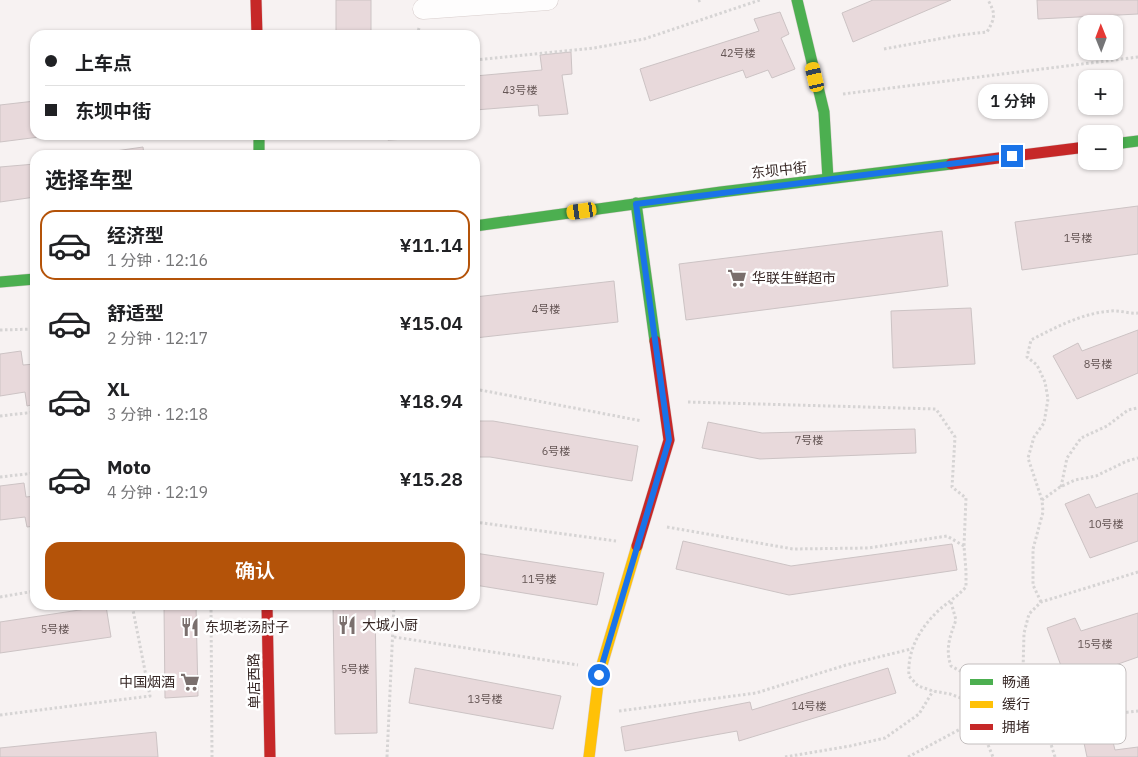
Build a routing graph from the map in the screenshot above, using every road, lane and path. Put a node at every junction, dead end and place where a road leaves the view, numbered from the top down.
1 (256, 0) edge
2 (548, 0) edge
3 (760, 0) edge
4 (796, 0) edge
5 (988, 0) edge
6 (423, 9) dead end
7 (257, 30) edge
8 (884, 49) dead end
9 (1138, 58) edge
10 (480, 59) edge
11 (820, 96) junction
12 (1138, 141) edge
13 (1123, 143) edge
14 (1078, 148) edge
15 (828, 179) junction
16 (636, 204) junction
17 (480, 225) edge
18 (30, 279) edge
19 (0, 282) edge
20 (1138, 313) edge
21 (30, 329) edge
22 (0, 330) edge
23 (480, 390) edge
24 (663, 401) junction
25 (1138, 408) edge
26 (30, 413) edge
27 (0, 416) edge
28 (667, 425) junction
29 (1138, 458) edge
30 (30, 474) edge
31 (0, 477) edge
32 (1060, 487) junction
33 (1042, 500) junction
34 (480, 523) edge
35 (644, 524) junction
36 (638, 544) junction
37 (964, 546) junction
38 (1138, 572) edge
39 (30, 592) edge
40 (0, 597) edge
41 (951, 602) junction
42 (1041, 602) junction
43 (133, 610) edge
44 (211, 610) edge
45 (267, 610) edge
46 (394, 610) edge
47 (394, 637) junction
48 (911, 649) junction
49 (1024, 664) edge
50 (601, 669) junction
51 (960, 671) edge
52 (933, 691) junction
53 (960, 698) edge
54 (595, 714) junction
55 (0, 715) edge
56 (960, 729) edge
57 (988, 744) edge
58 (1051, 744) edge
59 (212, 757) edge
60 (270, 757) edge
61 (387, 757) edge
62 (589, 757) edge
63 (785, 757) edge
64 (908, 757) edge
65 (993, 757) edge
66 (1055, 757) edge

1 - 7 street
2 - 6 street
3 - 10 path
4 - 11 street
5 - 8 path
9 - 11 path
11 - 15 street
12 - 13 street
14 - 15 street, 东坝中街
15 - 16 street, 东坝中街
16 - 17 street, 东坝中街
16 - 24 street
18 - 19 street
20 - 33 path
21 - 22 path
23 - 28 path
24 - 28 street
24 - 37 path
25 - 32 path
26 - 27 path
28 - 35 street
29 - 32 path
30 - 31 path
32 - 33 path
33 - 42 path
34 - 36 path
35 - 36 street
35 - 37 path
36 - 50 street
37 - 41 path
38 - 42 path
39 - 40 path
41 - 48 path
41 - 51 path
42 - 49 path
43 - 55 path
44 - 59 path
45 - 60 street, 单店西路
46 - 47 path
47 - 50 path
47 - 61 path
48 - 52 path
48 - 54 path
50 - 54 street
52 - 53 path
52 - 63 path
54 - 62 street
56 - 64 path
57 - 65 path
58 - 66 path

